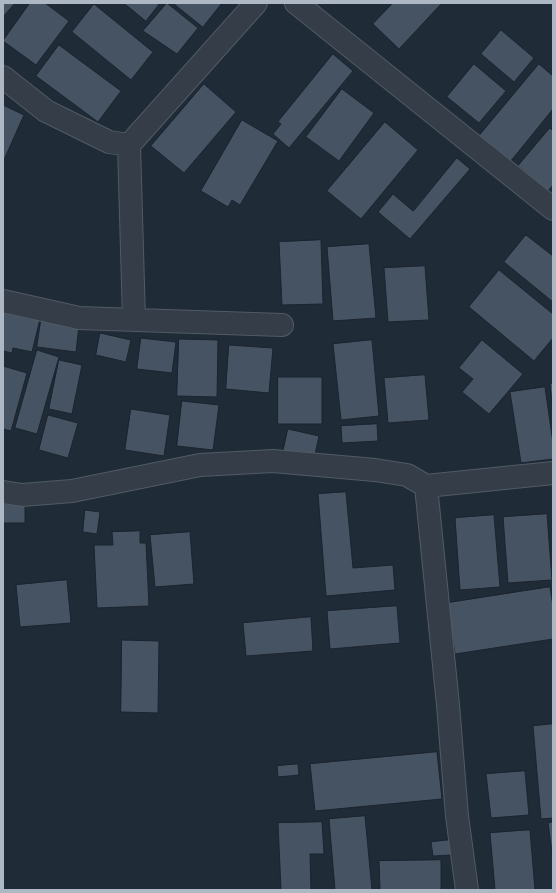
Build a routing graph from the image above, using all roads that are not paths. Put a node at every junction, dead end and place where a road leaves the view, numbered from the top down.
1 (256, 3) edge
2 (296, 3) edge
3 (3, 77) edge
4 (129, 145) junction
5 (553, 209) edge
6 (3, 301) edge
7 (134, 320) junction
8 (282, 325) dead end
9 (553, 473) edge
10 (426, 486) junction
11 (3, 492) edge
12 (467, 890) edge

1 - 4 street
2 - 5 street
3 - 4 street
4 - 7 street
6 - 7 street
7 - 8 street
9 - 10 street
10 - 11 street
10 - 12 street

